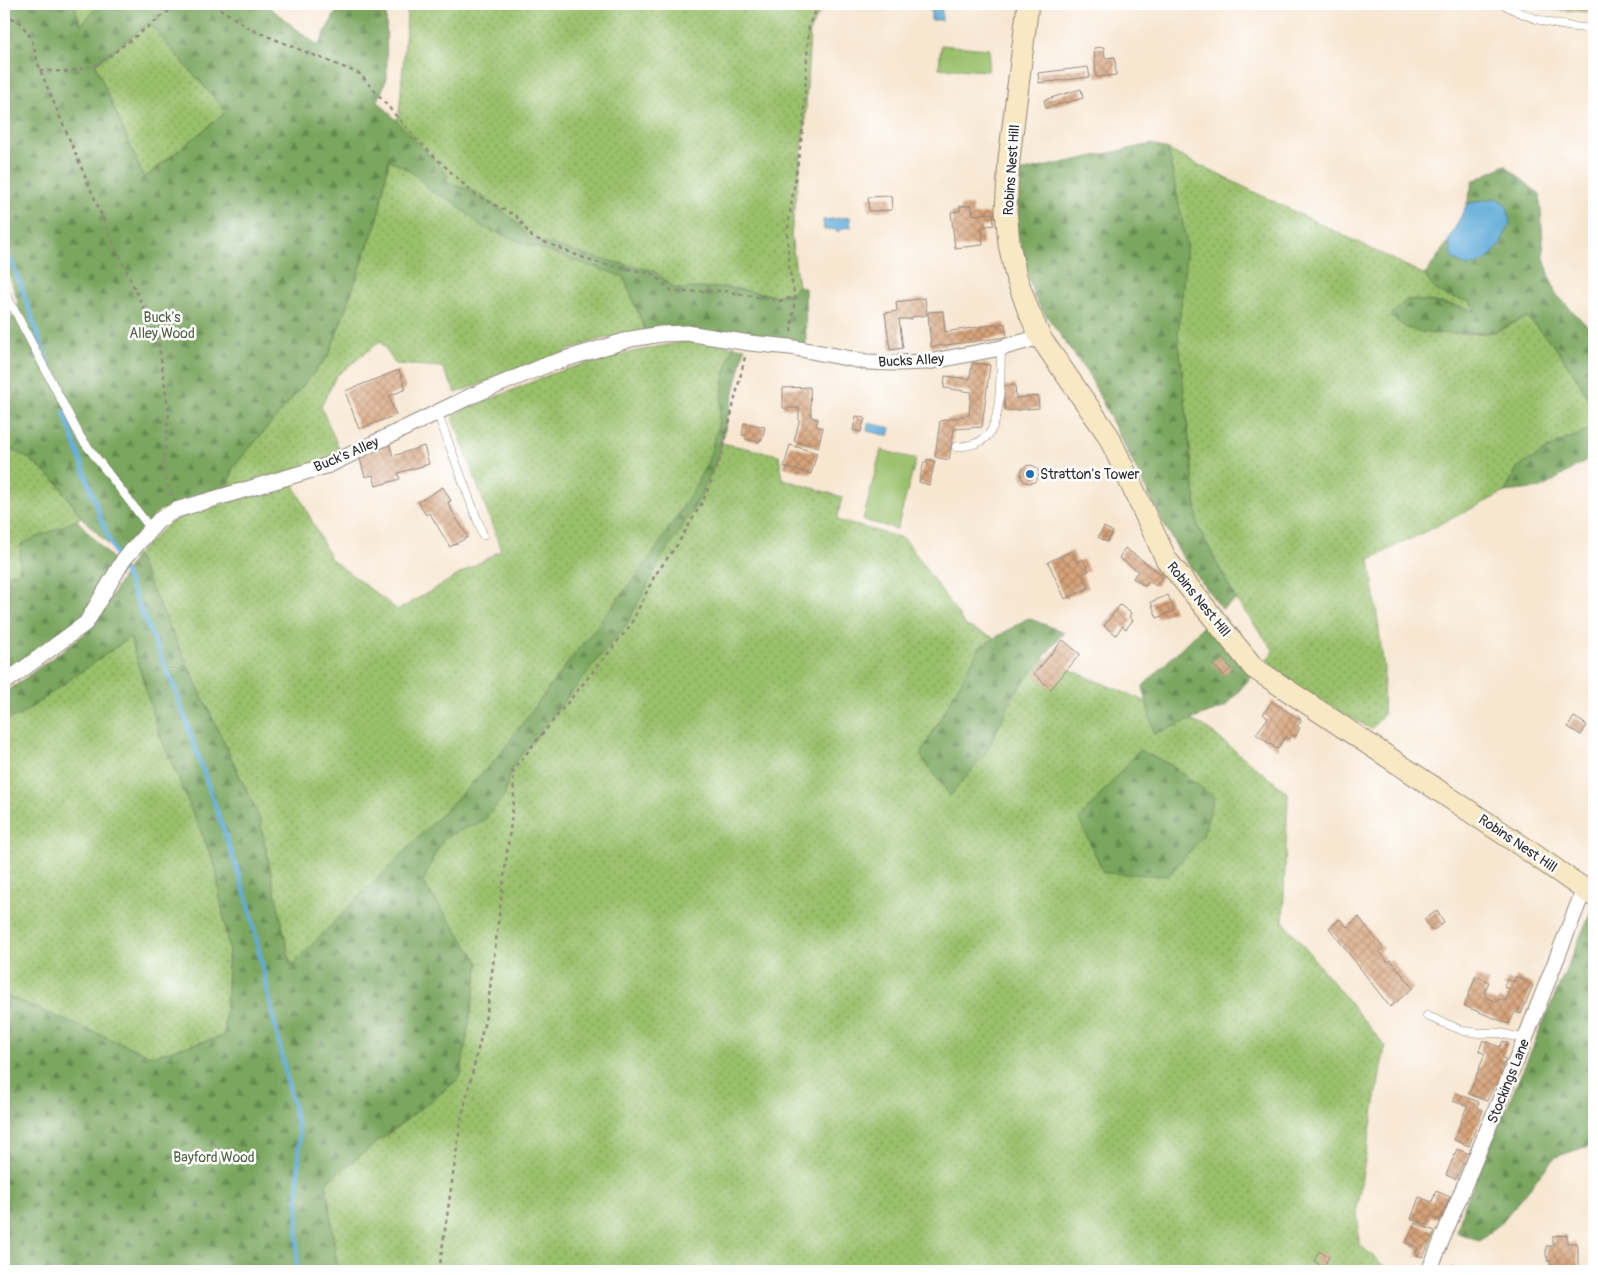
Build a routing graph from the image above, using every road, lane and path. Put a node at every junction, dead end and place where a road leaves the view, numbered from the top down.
1 (178, 4) edge
2 (213, 4) edge
3 (820, 4) edge
4 (1028, 4) edge
5 (1503, 4) edge
6 (4, 14) edge
7 (1594, 29) edge
8 (40, 70) junction
9 (4, 290) edge
10 (795, 297) junction
11 (1040, 337) junction
12 (750, 343) junction
13 (790, 346) junction
14 (1001, 348) junction
15 (437, 412) junction
16 (956, 447) dead end
17 (176, 510) junction
18 (151, 528) junction
19 (483, 535) dead end
20 (4, 683) edge
21 (1589, 892) edge
22 (1427, 1016) dead end
23 (1525, 1039) junction
24 (439, 1271) edge
25 (1429, 1271) edge

1 - 8 path
2 - 10 path
3 - 10 path
4 - 11 street, Robins Nest Hill
5 - 7 lane
6 - 8 path
8 - 17 path
9 - 18 lane
10 - 13 path
11 - 14 street, Bucks Alley
11 - 21 street, Robins Nest Hill
12 - 13 street, Bucks Alley
12 - 15 street, Buck's Alley
12 - 24 path
13 - 14 street, Bucks Alley
14 - 16 lane
15 - 17 street, Buck's Alley
15 - 19 lane
17 - 18 street, Buck's Alley
18 - 20 street, Buck's Alley
21 - 23 street, Stockings Lane
22 - 23 lane
23 - 25 street, Stockings Lane

